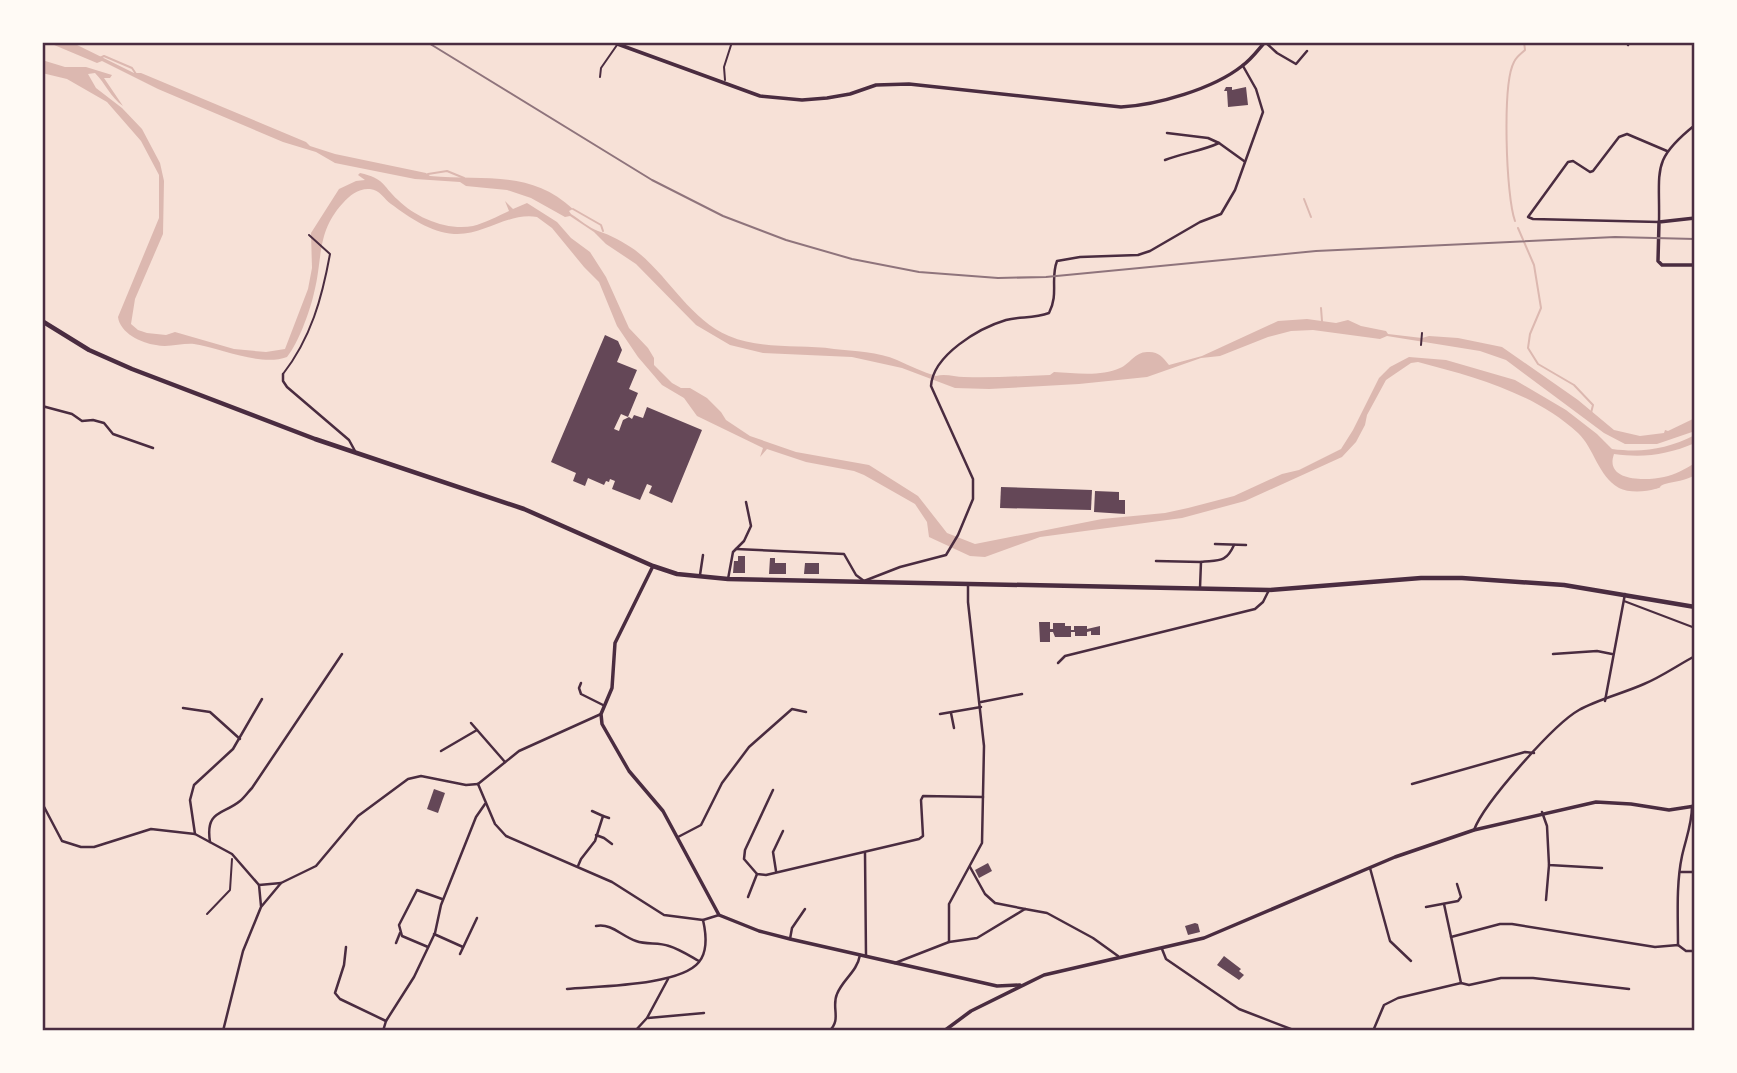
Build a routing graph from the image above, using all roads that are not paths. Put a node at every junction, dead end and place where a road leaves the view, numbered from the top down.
1 (611, 42) edge
2 (1265, 42) edge
3 (617, 44) junction
4 (1307, 51) dead end
5 (1243, 66) junction
6 (600, 76) dead end
7 (1695, 125) edge
8 (1167, 133) dead end
9 (1219, 143) junction
10 (1667, 151) junction
11 (1166, 160) dead end
12 (1244, 161) junction
13 (1695, 218) edge
14 (1659, 224) junction
15 (309, 235) dead end
16 (1695, 265) edge
17 (42, 321) edge
18 (283, 374) joint
19 (42, 406) edge
20 (153, 448) dead end
21 (355, 453) junction
22 (746, 502) dead end
23 (1215, 544) dead end
24 (1234, 545) junction
25 (1246, 545) dead end
26 (736, 550) junction
27 (703, 555) dead end
28 (1156, 561) dead end
29 (1200, 562) junction
30 (653, 566) junction
31 (700, 578) junction
32 (727, 579) junction
33 (864, 581) junction
34 (968, 584) junction
35 (1200, 589) junction
36 (1269, 590) junction
37 (1625, 594) junction
38 (1623, 601) junction
39 (1695, 607) edge
40 (1695, 628) edge
41 (342, 654) dead end
42 (1553, 654) dead end
43 (1613, 654) junction
44 (1695, 656) edge
45 (1058, 663) dead end
46 (581, 683) dead end
47 (1022, 694) dead end
48 (262, 699) dead end
49 (1605, 701) junction
50 (603, 705) junction
51 (981, 705) junction
52 (183, 708) dead end
53 (806, 712) dead end
54 (951, 713) junction
55 (601, 714) junction
56 (940, 714) dead end
57 (471, 723) dead end
58 (954, 729) dead end
59 (477, 730) junction
60 (240, 739) junction
61 (441, 751) dead end
62 (1534, 753) junction
63 (505, 762) junction
64 (1412, 783) dead end
65 (478, 784) junction
66 (773, 790) dead end
67 (983, 797) junction
68 (42, 803) edge
69 (485, 804) junction
70 (1694, 806) edge
71 (592, 811) dead end
72 (1542, 812) junction
73 (603, 816) junction
74 (609, 818) dead end
75 (1474, 830) junction
76 (783, 831) dead end
77 (195, 834) junction
78 (596, 835) junction
79 (678, 838) junction
80 (211, 842) junction
81 (612, 845) dead end
82 (865, 853) junction
83 (1549, 865) junction
84 (578, 866) junction
85 (970, 867) junction
86 (1370, 868) junction
87 (1602, 868) dead end
88 (776, 872) junction
89 (1681, 872) junction
90 (1695, 872) edge
91 (757, 874) junction
92 (281, 883) junction
93 (1457, 884) dead end
94 (259, 885) junction
95 (748, 897) dead end
96 (443, 899) junction
97 (1546, 900) dead end
98 (1444, 904) junction
99 (261, 907) junction
100 (1426, 907) dead end
101 (805, 909) dead end
102 (1025, 909) junction
103 (719, 915) junction
104 (477, 918) dead end
105 (704, 920) junction
106 (596, 926) dead end
107 (400, 933) junction
108 (434, 934) junction
109 (1451, 937) junction
110 (790, 939) junction
111 (949, 942) junction
112 (396, 943) dead end
113 (1678, 945) junction
114 (346, 947) dead end
115 (428, 947) junction
116 (463, 947) junction
117 (1162, 948) junction
118 (1695, 951) edge
119 (460, 954) dead end
120 (863, 956) junction
121 (1120, 957) junction
122 (1410, 961) dead end
123 (700, 962) junction
124 (895, 963) junction
125 (668, 979) junction
126 (1461, 983) junction
127 (1022, 985) junction
128 (567, 989) dead end
129 (1629, 989) dead end
130 (704, 1013) dead end
131 (647, 1018) junction
132 (386, 1021) junction
133 (223, 1031) edge
134 (383, 1031) edge
135 (635, 1031) edge
136 (829, 1031) edge
137 (944, 1031) edge
138 (1296, 1031) edge
139 (1373, 1031) edge

1 - 3 street
2 - 4 street
2 - 5 street
3 - 5 street
3 - 6 lane
5 - 12 street
7 - 10 street
8 - 9 street
9 - 11 street
9 - 12 street
10 - 14 street
10 - 14 street
12 - 33 street
13 - 14 street
14 - 16 street
15 - 18 lane
17 - 21 main road
18 - 21 street
19 - 20 street
21 - 30 main road
22 - 26 street
23 - 24 street
24 - 25 street
24 - 29 street
26 - 32 street
26 - 33 street
27 - 31 street
28 - 29 street
29 - 35 street
30 - 31 main road
30 - 50 street
31 - 32 main road
32 - 33 main road
33 - 34 main road
34 - 35 main road
34 - 51 street
35 - 36 main road
36 - 37 main road
36 - 45 street
37 - 38 street
37 - 39 main road
38 - 40 lane
38 - 43 street
41 - 80 street
42 - 43 street
43 - 49 street
44 - 49 street
46 - 50 street
47 - 51 street
48 - 60 street
49 - 62 street
50 - 55 street
51 - 54 street
51 - 67 street
52 - 60 street
53 - 79 street
54 - 56 street
54 - 58 street
55 - 63 street
55 - 79 street
57 - 59 street
59 - 61 street
59 - 63 street
60 - 77 street
62 - 64 street
62 - 75 street
63 - 65 street
65 - 69 street
65 - 92 street
66 - 91 street
67 - 82 street
67 - 85 street
68 - 77 street
69 - 84 street
69 - 96 street
70 - 72 street
70 - 89 street
71 - 73 street
72 - 75 street
72 - 83 street
73 - 74 street
73 - 78 street
75 - 86 street
76 - 88 street
77 - 80 street
78 - 81 street
78 - 84 street
79 - 103 street
80 - 94 street
82 - 88 street
82 - 120 street
83 - 87 street
83 - 97 street
84 - 105 street
85 - 102 street
85 - 111 street
86 - 117 street
86 - 122 street
88 - 91 street
89 - 90 street
89 - 113 street
91 - 95 street
92 - 94 street
92 - 99 street
93 - 98 street
94 - 99 street
96 - 107 street
96 - 108 street
98 - 100 street
98 - 109 street
99 - 133 street
101 - 110 street
102 - 111 street
102 - 121 street
103 - 105 street
103 - 110 street
104 - 116 street
105 - 123 street
106 - 123 street
107 - 112 street
107 - 115 street
108 - 115 street
108 - 116 street
109 - 113 street
109 - 126 street
110 - 120 street
111 - 124 street
113 - 118 street
114 - 132 street
115 - 132 street
116 - 119 street
117 - 121 street
117 - 138 street
120 - 124 street
120 - 136 street
121 - 127 street
123 - 125 street
124 - 127 street
125 - 128 street
125 - 131 street
126 - 129 street
126 - 139 street
127 - 137 street
130 - 131 street
131 - 135 street
132 - 134 street

